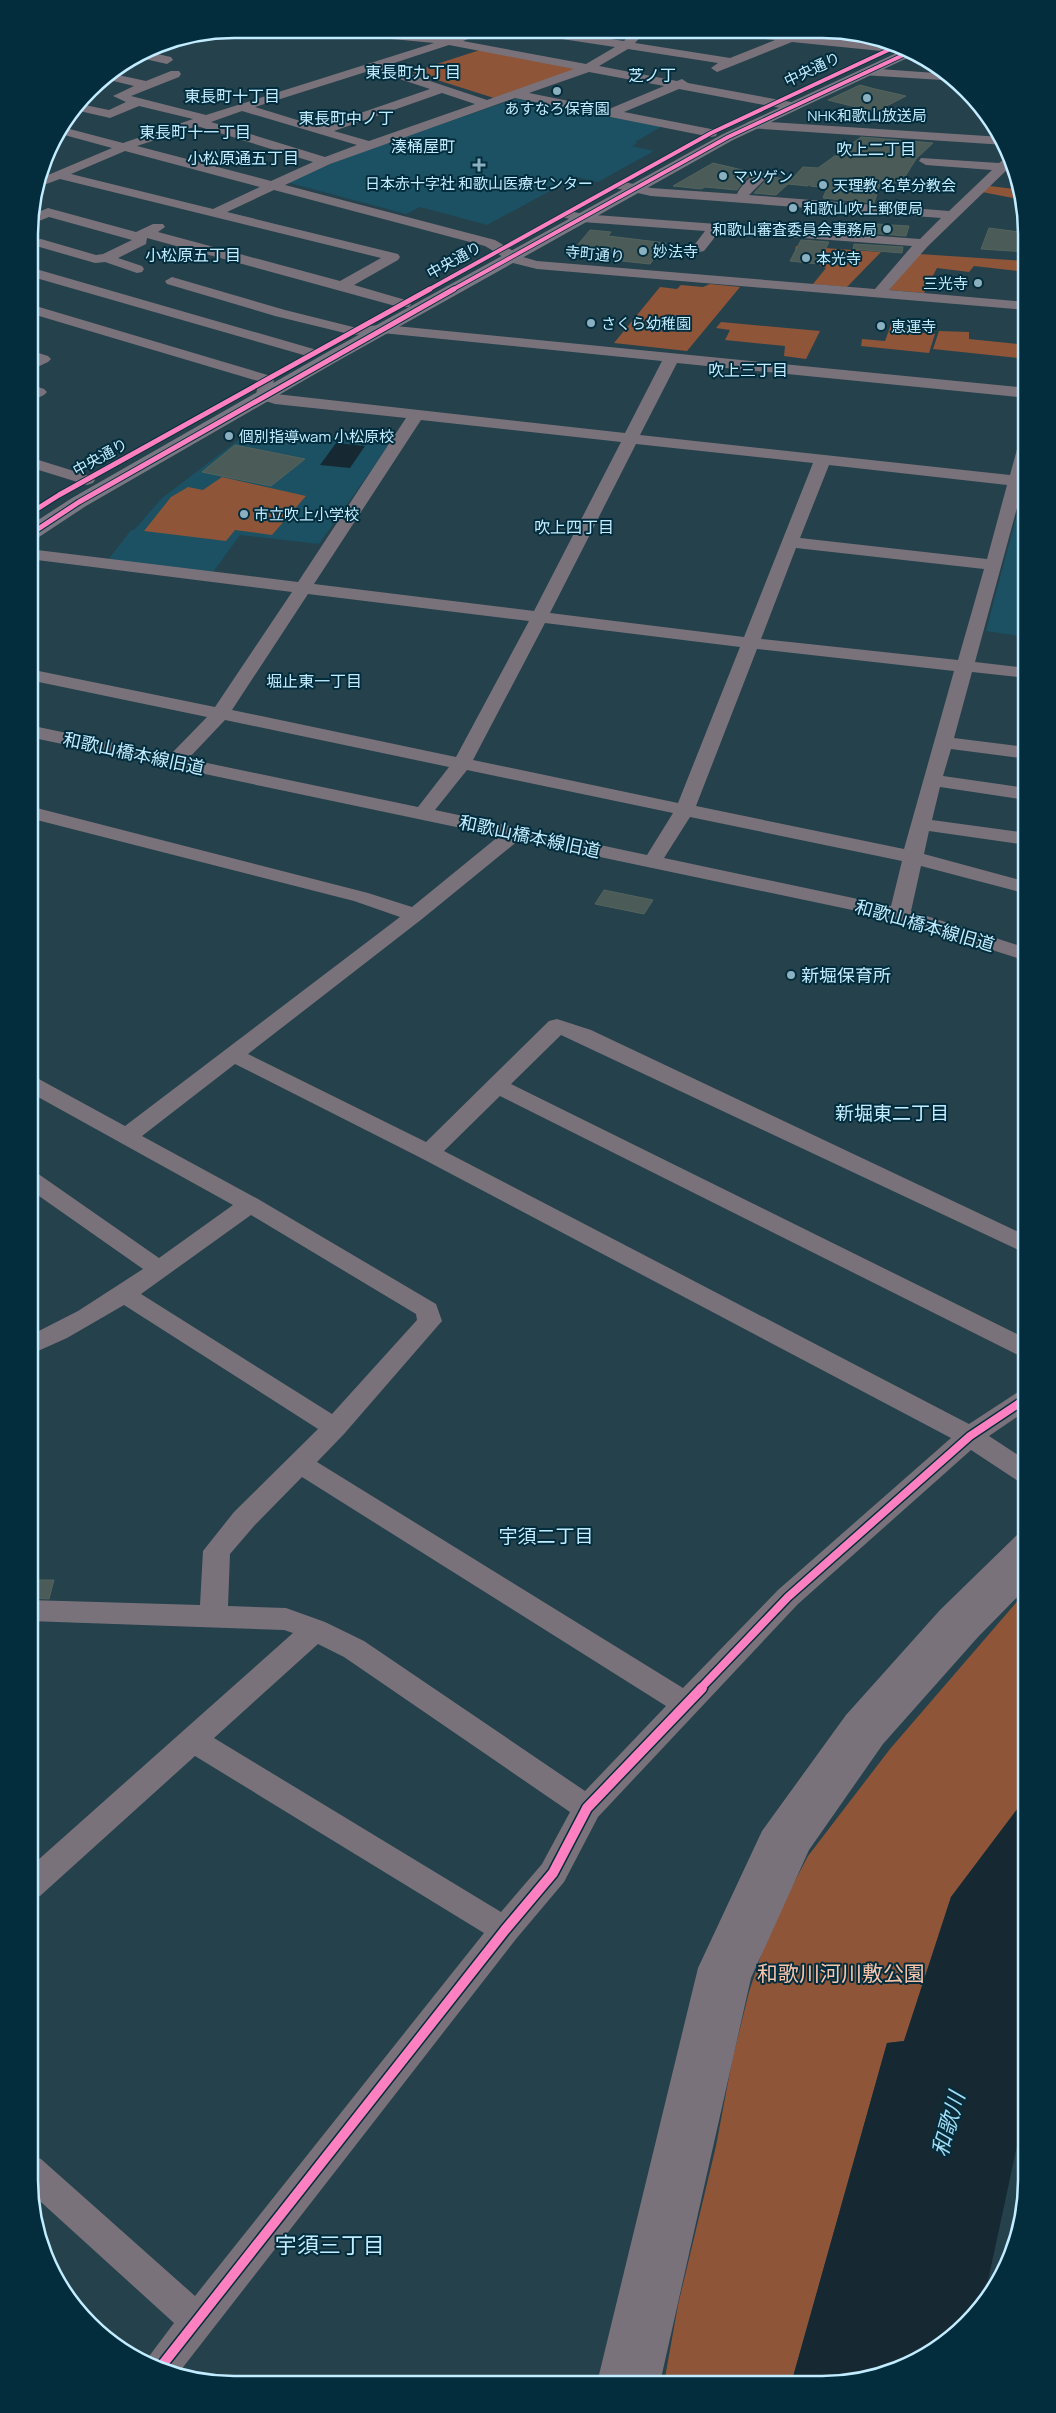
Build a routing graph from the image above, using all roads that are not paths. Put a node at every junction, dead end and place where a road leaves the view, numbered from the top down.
1 (428, 38) edge
2 (461, 38) edge
3 (578, 38) edge
4 (634, 38) edge
5 (777, 38) edge
6 (811, 38) edge
7 (449, 42) junction
8 (876, 45) edge
9 (627, 46) junction
10 (890, 50) edge
11 (903, 55) edge
12 (150, 56) edge
13 (167, 60) dead end
14 (732, 62) junction
15 (373, 66) junction
16 (588, 68) junction
17 (866, 72) junction
18 (175, 74) dead end
19 (910, 75) junction
20 (941, 77) edge
21 (114, 78) edge
22 (680, 84) junction
23 (146, 85) junction
24 (900, 88) dead end
25 (441, 89) junction
26 (514, 94) junction
27 (138, 102) junction
28 (774, 102) junction
29 (488, 104) junction
30 (791, 106) junction
31 (83, 107) edge
32 (244, 108) junction
33 (611, 113) junction
34 (202, 121) junction
35 (753, 125) junction
36 (323, 130) junction
37 (67, 132) edge
38 (711, 133) junction
39 (994, 140) edge
40 (369, 145) junction
41 (124, 147) junction
42 (325, 161) junction
43 (926, 161) dead end
44 (1007, 166) edge
45 (59, 175) junction
46 (761, 176) dead end
47 (44, 182) edge
48 (43, 185) edge
49 (271, 185) junction
50 (627, 187) junction
51 (57, 190) dead end
52 (741, 199) junction
53 (193, 209) junction
54 (212, 214) junction
55 (155, 215) dead end
56 (953, 215) junction
57 (574, 216) junction
58 (38, 217) edge
59 (172, 220) junction
60 (715, 228) junction
61 (142, 235) junction
62 (42, 243) dead end
63 (923, 243) junction
64 (699, 248) dead end
65 (508, 252) junction
66 (106, 258) junction
67 (137, 268) dead end
68 (38, 274) edge
69 (48, 277) junction
70 (38, 281) edge
71 (172, 281) dead end
72 (342, 286) junction
73 (878, 294) junction
74 (404, 304) junction
75 (1018, 305) edge
76 (38, 311) edge
77 (382, 329) junction
78 (353, 331) junction
79 (312, 353) junction
80 (672, 357) junction
81 (266, 379) junction
82 (1018, 392) edge
83 (264, 396) junction
84 (416, 415) junction
85 (630, 438) junction
86 (822, 459) junction
87 (38, 465) edge
88 (87, 480) junction
89 (1018, 481) edge
90 (1018, 493) edge
91 (38, 509) edge
92 (38, 529) edge
93 (789, 542) junction
94 (38, 555) edge
95 (994, 565) junction
96 (305, 587) junction
97 (540, 616) junction
98 (752, 643) junction
99 (965, 666) junction
100 (1018, 672) edge
101 (38, 676) edge
102 (220, 714) junction
103 (38, 733) edge
104 (943, 742) junction
105 (1018, 752) edge
106 (175, 761) junction
107 (461, 764) junction
108 (932, 780) junction
109 (1018, 793) edge
110 (684, 811) junction
111 (38, 814) edge
112 (423, 814) junction
113 (920, 824) junction
114 (515, 833) junction
115 (1018, 838) edge
116 (912, 857) junction
117 (652, 862) junction
118 (1018, 886) edge
119 (900, 914) junction
120 (416, 915) junction
121 (1018, 952) edge
122 (232, 1054) junction
123 (497, 1086) junction
124 (38, 1088) edge
125 (127, 1136) junction
126 (429, 1153) junction
127 (38, 1184) edge
128 (250, 1204) junction
129 (1018, 1242) edge
130 (159, 1269) junction
131 (122, 1293) junction
132 (38, 1342) edge
133 (1018, 1345) edge
134 (1018, 1404) edge
135 (335, 1428) junction
136 (970, 1436) junction
137 (301, 1464) junction
138 (1018, 1468) edge
139 (1018, 1551) edge
140 (1018, 1579) edge
141 (38, 1610) edge
142 (213, 1616) junction
143 (315, 1630) junction
144 (687, 1705) junction
145 (193, 1740) junction
146 (587, 1808) junction
147 (38, 1879) edge
148 (505, 1930) junction
149 (38, 2178) edge
150 (197, 2321) junction
151 (165, 2363) edge
152 (617, 2376) edge
153 (644, 2376) edge

1 - 7 street
2 - 7 street
3 - 9 street
4 - 9 street
5 - 14 street
6 - 8 street
7 - 15 street
7 - 16 street
9 - 14 street
9 - 16 street
10 - 28 highway, 中央通り
11 - 17 highway, 中央通り
12 - 13 street
14 - 22 street
15 - 25 street
15 - 32 street
16 - 22 street
16 - 26 street
17 - 19 street
17 - 30 highway, 中央通り
18 - 23 street
19 - 20 street
19 - 24 street
21 - 23 street
22 - 28 street
22 - 33 street
23 - 27 street
25 - 29 street
25 - 36 street
26 - 29 street
26 - 33 street
27 - 31 street
27 - 34 street
28 - 30 street
28 - 38 highway, 中央通り
29 - 40 street
30 - 35 highway, 中央通り
32 - 34 street
32 - 36 street
33 - 38 street
34 - 41 street
34 - 42 street
35 - 39 street
35 - 50 highway, 中央通り
36 - 40 street
37 - 41 street, 寺町通り
38 - 50 highway, 中央通り
40 - 42 street
41 - 45 street
41 - 49 street, 寺町通り
42 - 49 street
43 - 44 street
44 - 56 street
45 - 47 street
45 - 53 street
46 - 52 street
48 - 51 street
49 - 54 street
49 - 65 street, 寺町通り
50 - 52 street
50 - 57 highway, 中央通り
52 - 56 street
53 - 54 street
53 - 59 street
54 - 72 street
55 - 59 street
56 - 63 street
57 - 60 street
57 - 65 highway, 中央通り
58 - 61 street
59 - 61 street
60 - 63 street
60 - 64 street
61 - 66 street
61 - 72 street
62 - 66 street
63 - 73 street
65 - 73 street, 寺町通り
65 - 74 highway, 中央通り
65 - 77 highway, 中央通り
66 - 67 street
68 - 69 street
69 - 70 street
69 - 79 street
71 - 78 street
72 - 74 street
73 - 75 street, 寺町通り
74 - 78 highway, 中央通り
76 - 81 street
77 - 78 street
77 - 80 street
77 - 83 highway, 中央通り
78 - 79 highway, 中央通り
79 - 81 highway, 中央通り
80 - 82 street
80 - 85 street
81 - 83 street
81 - 88 highway, 中央通り
83 - 84 street
83 - 92 highway, 中央通り
84 - 85 street
84 - 96 street
85 - 86 street
85 - 97 street
86 - 89 street
86 - 93 street
87 - 88 street
88 - 91 highway, 中央通り
90 - 95 street
93 - 95 street
93 - 98 street
94 - 96 street
95 - 99 street
96 - 97 street
96 - 102 street
97 - 98 street
97 - 107 street
98 - 99 street
98 - 110 street
99 - 100 street
99 - 104 street
101 - 102 street
102 - 106 street
102 - 107 street
103 - 106 street, 和歌山橋本線旧道
104 - 105 street
104 - 108 street
106 - 112 street, 和歌山橋本線旧道
107 - 110 street
107 - 112 street
108 - 109 street
108 - 113 street
110 - 116 street
110 - 117 street
111 - 120 street
112 - 114 street, 和歌山橋本線旧道
113 - 115 street
113 - 116 street
114 - 117 street, 和歌山橋本線旧道
114 - 120 street
116 - 118 street
116 - 119 street
117 - 119 street, 和歌山橋本線旧道
119 - 121 street, 和歌山橋本線旧道
120 - 122 street
122 - 125 street
122 - 126 street
123 - 126 street
123 - 129 street
123 - 133 street
124 - 125 street
125 - 128 street
126 - 136 street
127 - 130 street
128 - 130 street
128 - 135 street
130 - 131 street
131 - 132 street
131 - 135 street
134 - 136 street
135 - 137 street
136 - 138 street
136 - 144 street
137 - 142 street
137 - 144 street
139 - 152 street
140 - 153 street
141 - 142 street
142 - 143 street
143 - 145 street
143 - 146 street
144 - 146 street
145 - 147 street
145 - 148 street
146 - 148 street
148 - 150 street
149 - 150 street
150 - 151 street

